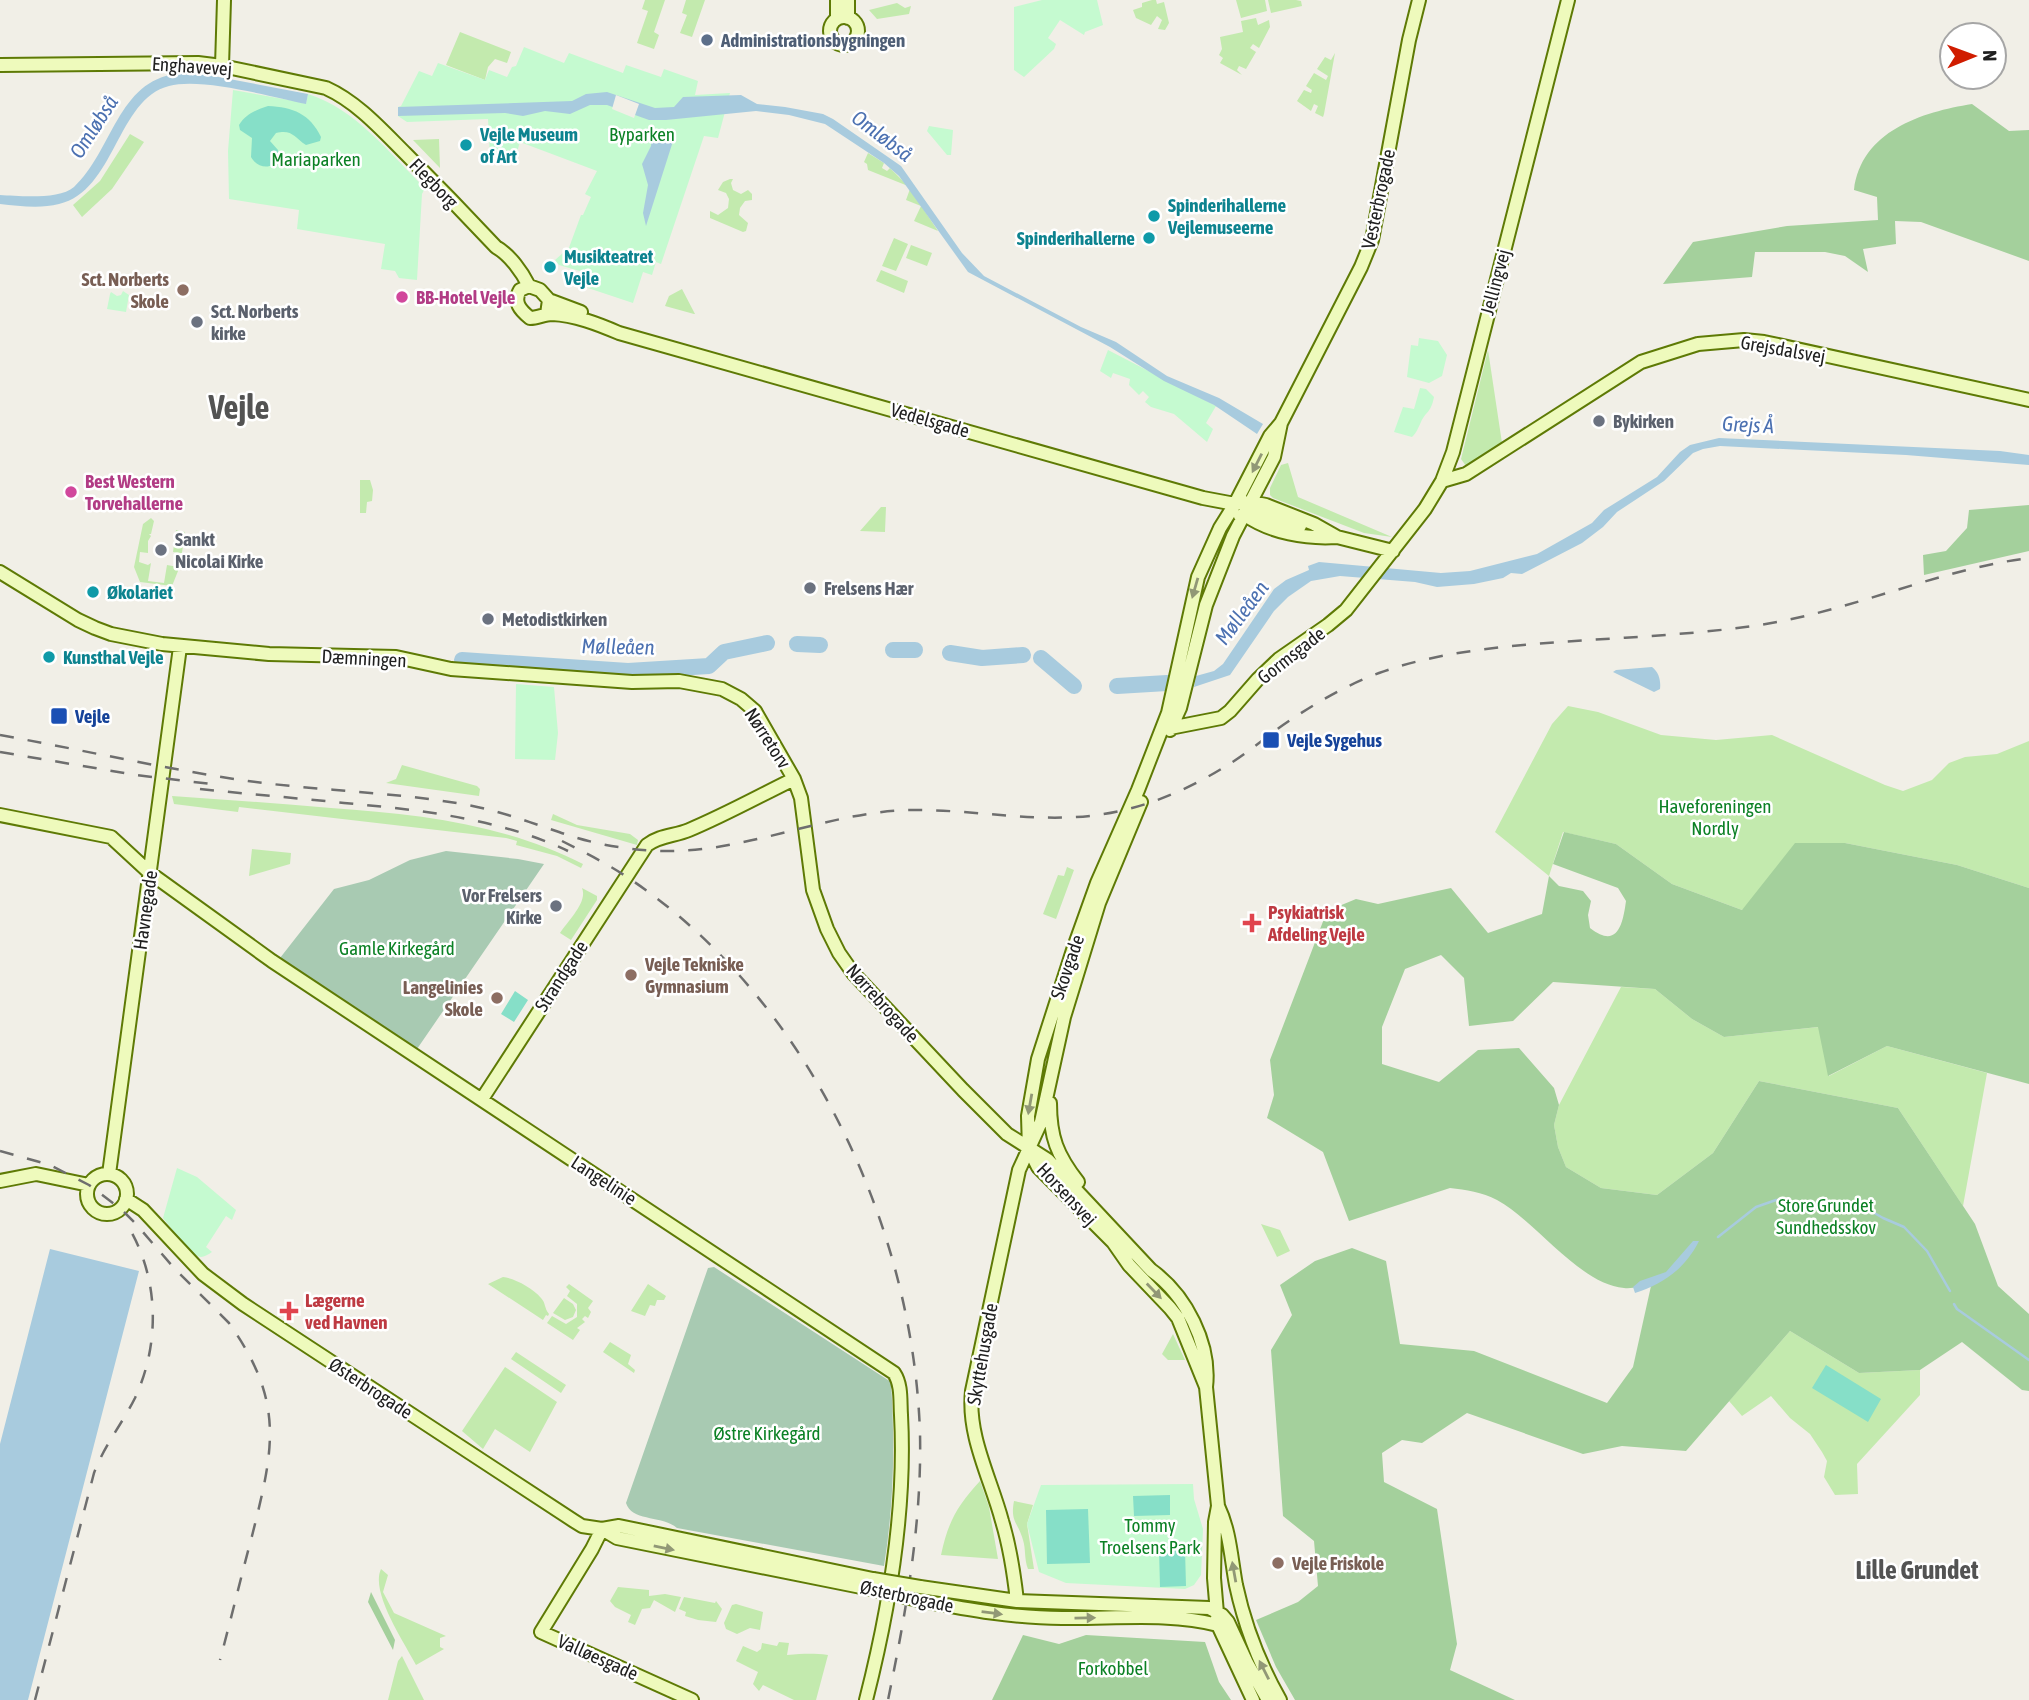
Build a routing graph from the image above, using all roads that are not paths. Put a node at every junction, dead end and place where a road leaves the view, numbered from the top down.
1 (224, 0) edge
2 (837, 0) edge
3 (848, 0) edge
4 (1419, 0) edge
5 (1568, 0) edge
6 (0, 65) edge
7 (222, 66) junction
8 (372, 120) joint
9 (524, 288) junction
10 (549, 300) junction
11 (547, 314) junction
12 (625, 333) junction
13 (2029, 400) edge
14 (1280, 422) junction
15 (1442, 481) junction
16 (1251, 502) junction
17 (1240, 509) junction
18 (1337, 537) junction
19 (1389, 556) junction
20 (0, 572) edge
21 (180, 646) junction
22 (741, 699) joint
23 (1168, 723) junction
24 (793, 779) junction
25 (0, 815) edge
26 (150, 873) junction
27 (1052, 1071) junction
28 (482, 1099) junction
29 (1029, 1149) junction
30 (108, 1174) junction
31 (0, 1181) edge
32 (89, 1185) junction
33 (126, 1199) junction
34 (1162, 1277) junction
35 (1206, 1387) junction
36 (1218, 1506) junction
37 (602, 1529) junction
38 (919, 1593) junction
39 (1017, 1601) junction
40 (1216, 1611) junction
41 (1217, 1625) junction
42 (692, 1700) edge
43 (866, 1700) edge
44 (1253, 1700) edge
45 (1268, 1700) edge
46 (1280, 1700) edge

1 - 7 main road
2 - 3 main road
4 - 14 main road, Vesterbrogade
5 - 15 main road, Jellingvej
6 - 7 main road, Enghavevej
7 - 8 main road, Enghavevej
8 - 9 main road, Flegborg
9 - 10 main road
9 - 11 main road
10 - 11 main road
10 - 12 main road, Vedelsgade
11 - 12 main road, Vedelsgade
12 - 17 main road, Vedelsgade
13 - 15 main road, Grejsdalsvej
14 - 16 main road, Vesterbrogade
14 -> 17 main road, Vesterbrogade
15 - 19 main road, Jellingvej
16 - 17 main road, Vedelsgade
16 - 18 main road, Vedelsgade
17 - 18 main road
17 - 23 main road, Vesterbrogade
17 -> 23 main road, Vesterbrogade
18 - 19 main road, Vedelsgade
19 - 23 main road, Gormsgade
20 - 21 main road, Dæmningen
21 - 22 main road, Dæmningen
21 - 26 main road, Havnegade
22 - 24 main road, Nørretorv
23 - 27 main road, Skovgade
23 -> 29 main road, Skovgade
24 - 28 main road, Strandgade
24 - 29 main road, Nørrebrogade
25 - 26 main road, Langelinie
26 - 28 main road, Langelinie
26 - 30 main road, Havnegade
27 - 29 main road, Skovgade
27 - 34 main road, Skovgade
28 - 43 main road, Langelinie
29 - 34 main road, Horsensvej
29 -> 35 main road, Horsensvej
29 - 39 main road, Skyttehusgade
30 - 32 main road
30 - 33 main road
31 - 32 main road
32 - 33 main road
33 - 37 main road, Østerbrogade
34 - 35 main road, Horsensvej
35 - 36 main road, Horsensvej
36 - 40 main road, Horsensvej
46 -> 36 main road, Horsensvej
37 - 38 main road, Østerbrogade, bridge
37 - 42 main road, Valløesgade
38 - 39 main road, Østerbrogade
38 -> 41 main road, Østerbrogade
39 - 40 main road, Østerbrogade
40 - 41 main road, Horsensvej
40 - 45 main road
41 - 44 main road, Horsensvej

